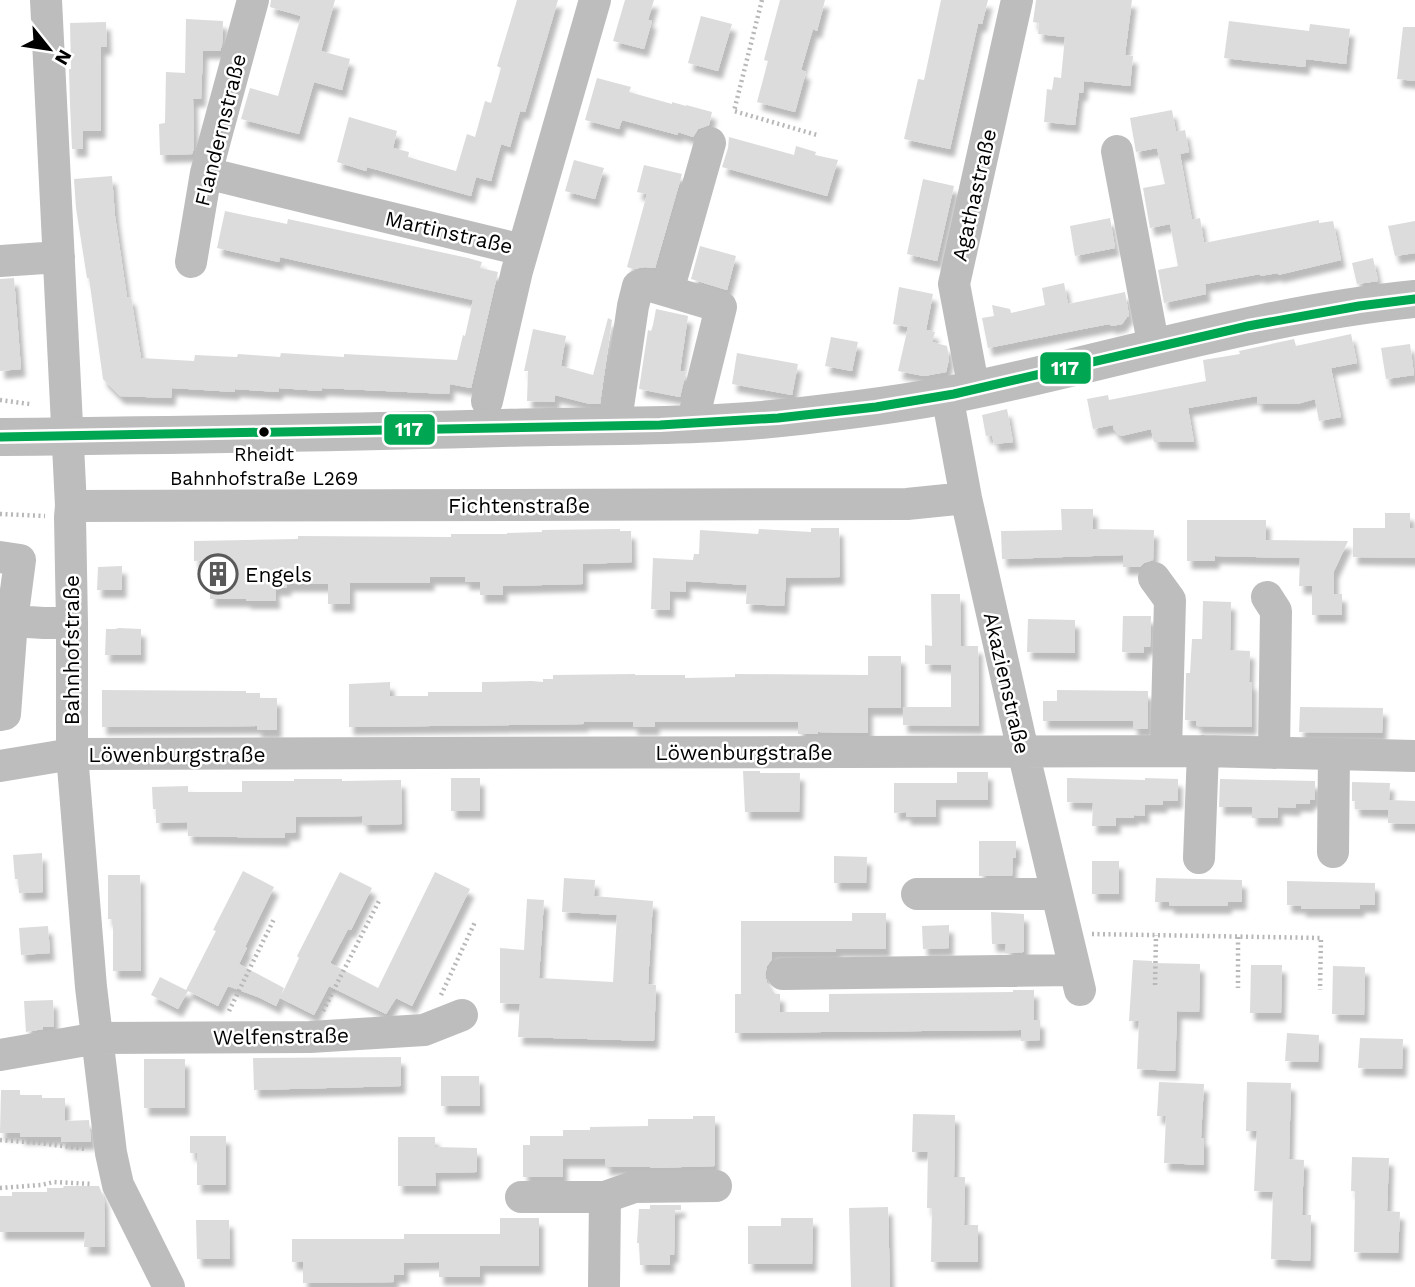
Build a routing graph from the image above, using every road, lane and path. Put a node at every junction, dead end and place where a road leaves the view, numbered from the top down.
1 (46, 0) edge
2 (253, 0) edge
3 (595, 0) edge
4 (762, 0) edge
5 (1017, 0) edge
6 (817, 135) dead end
7 (710, 143) dead end
8 (1117, 151) dead end
9 (206, 173) junction
10 (522, 250) junction
11 (59, 257) junction
12 (0, 261) edge
13 (191, 262) dead end
14 (668, 291) junction
15 (1415, 299) edge
16 (1154, 348) junction
17 (960, 393) junction
18 (487, 401) dead end
19 (692, 424) junction
20 (615, 427) junction
21 (68, 436) junction
22 (0, 437) edge
23 (966, 498) junction
24 (70, 512) junction
25 (0, 514) edge
26 (0, 557) edge
27 (1154, 578) dead end
28 (1267, 597) dead end
29 (12, 621) junction
30 (72, 623) junction
31 (0, 715) edge
32 (1023, 751) junction
33 (1166, 751) junction
34 (1203, 751) junction
35 (1273, 753) junction
36 (72, 754) junction
37 (1334, 754) junction
38 (1415, 756) edge
39 (0, 766) edge
40 (1334, 852) dead end
41 (1199, 858) dead end
42 (917, 894) dead end
43 (1057, 894) junction
44 (379, 901) dead end
45 (274, 919) dead end
46 (475, 922) dead end
47 (1066, 934) junction
48 (1156, 935) junction
49 (1238, 937) junction
50 (783, 974) dead end
51 (1155, 985) dead end
52 (1238, 988) dead end
53 (1320, 990) dead end
54 (462, 1015) dead end
55 (424, 1030) junction
56 (216, 1037) junction
57 (310, 1037) junction
58 (97, 1038) junction
59 (0, 1055) edge
60 (0, 1140) edge
61 (111, 1153) junction
62 (118, 1185) junction
63 (716, 1186) dead end
64 (0, 1188) edge
65 (521, 1196) dead end
66 (605, 1197) junction
67 (169, 1287) edge
68 (604, 1287) edge

1 - 11 street, Bahnhofstraße
2 - 9 street, Flandernstraße
3 - 10 street, Martinstraße
4 - 6 path
5 - 17 street, Agathastraße
7 - 14 street
8 - 16 street
9 - 10 street, Martinstraße
9 - 13 street, Flandernstraße
10 - 18 street
11 - 12 street
11 - 21 street, Bahnhofstraße
14 - 19 street
14 - 20 street
15 - 16 main road
16 - 17 main road
17 - 19 main road
17 - 23 street, Akazienstraße
19 - 20 main road
20 - 21 main road
21 - 22 main road
21 - 24 street, Bahnhofstraße
23 - 24 street, Fichtenstraße
23 - 32 street, Akazienstraße
24 - 25 path
24 - 30 street, Bahnhofstraße
26 - 29 street
27 - 33 street
28 - 35 street
29 - 30 street
29 - 31 street
30 - 36 street, Bahnhofstraße
32 - 33 street, Löwenburgstraße
32 - 36 street, Löwenburgstraße
32 - 43 street, Akazienstraße
33 - 34 street, Löwenburgstraße
34 - 35 street, Löwenburgstraße
34 - 41 street
35 - 37 street, Löwenburgstraße
36 - 39 street, Löwenburgstraße
36 - 58 street, Bahnhofstraße
37 - 38 street, Löwenburgstraße
37 - 40 street
42 - 43 street
43 - 47 street, Akazienstraße
44 - 57 path
45 - 56 path
46 - 55 path
47 - 48 path
47 - 50 street, Akazienstraße
48 - 49 path
48 - 51 path
49 - 52 path
49 - 53 path
54 - 55 street, Welfenstraße
55 - 57 street, Welfenstraße
56 - 57 street, Welfenstraße
56 - 58 street, Welfenstraße
58 - 59 street, Welfenstraße
58 - 61 street, Bahnhofstraße
60 - 61 path
61 - 62 street, Bahnhofstraße
62 - 64 path
62 - 67 street, Bahnhofstraße
63 - 66 street
65 - 66 street
66 - 68 street

